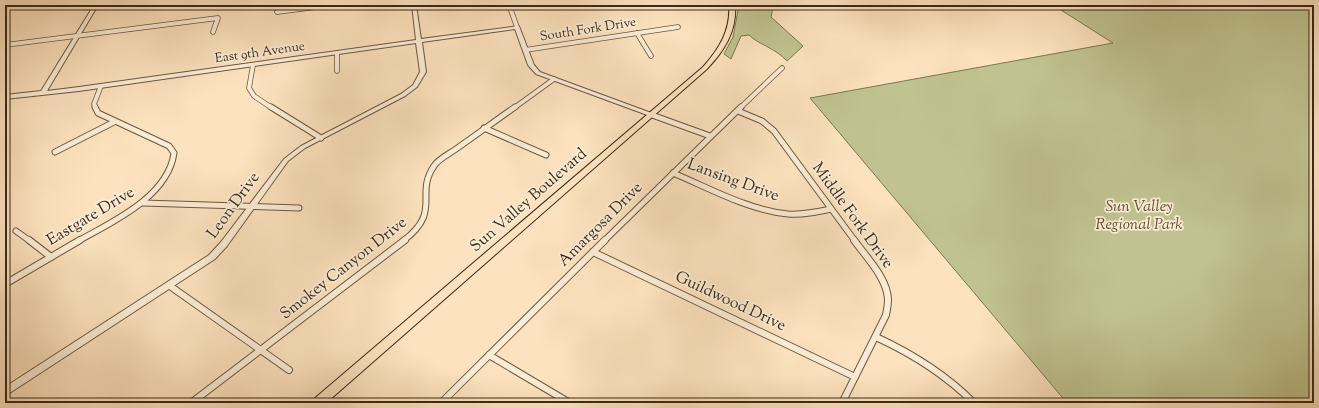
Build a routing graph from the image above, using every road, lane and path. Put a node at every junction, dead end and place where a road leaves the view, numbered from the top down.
1 (96, 5) edge
2 (332, 5) edge
3 (414, 5) edge
4 (509, 5) edge
5 (732, 5) edge
6 (277, 12) dead end
7 (517, 27) junction
8 (678, 27) dead end
9 (213, 32) dead end
10 (637, 33) junction
11 (77, 36) junction
12 (419, 41) junction
13 (5, 45) edge
14 (525, 50) junction
15 (337, 53) junction
16 (651, 56) dead end
17 (253, 65) junction
18 (782, 68) dead end
19 (337, 71) dead end
20 (554, 79) junction
21 (101, 86) junction
22 (43, 93) junction
23 (5, 97) edge
24 (738, 111) junction
25 (652, 114) junction
26 (114, 122) junction
27 (484, 128) junction
28 (710, 136) junction
29 (321, 138) junction
30 (55, 152) dead end
31 (546, 155) dead end
32 (673, 173) junction
33 (143, 203) junction
34 (250, 207) junction
35 (299, 208) dead end
36 (831, 209) junction
37 (16, 231) dead end
38 (593, 252) junction
39 (51, 256) junction
40 (5, 284) edge
41 (170, 286) junction
42 (876, 337) junction
43 (261, 350) junction
44 (489, 355) junction
45 (289, 370) dead end
46 (855, 377) junction
47 (5, 392) edge
48 (191, 403) edge
49 (318, 403) edge
50 (441, 403) edge
51 (570, 403) edge
52 (842, 403) edge
53 (974, 403) edge

1 - 11 street
2 - 6 street
3 - 12 street, Leon Drive
4 - 7 street
5 - 25 main road, Sun Valley Boulevard
7 - 12 street, East 9th Avenue
7 - 14 street
8 - 10 street, South Fork Drive
9 - 11 street
10 - 14 street, South Fork Drive
10 - 16 street
11 - 13 street
11 - 22 street
12 - 15 street, East 9th Avenue
12 - 29 street, Leon Drive
14 - 20 street
15 - 17 street, East 9th Avenue
15 - 19 street
17 - 21 street, East 9th Avenue
17 - 29 street
18 - 24 street, Amargosa Drive
20 - 25 street
20 - 27 street, Smokey Canyon Drive
21 - 22 street, East 9th Avenue
21 - 26 street, Eastgate Drive
22 - 23 street, East 9th Avenue
24 - 28 street, Amargosa Drive
24 - 36 street, Middle Fork Drive
25 - 28 street
25 - 49 main road, Sun Valley Boulevard
26 - 30 street
26 - 33 street, Eastgate Drive
27 - 31 street
27 - 43 street, Smokey Canyon Drive
28 - 32 street, Amargosa Drive
29 - 34 street, Leon Drive
32 - 36 street, Lansing Drive
32 - 38 street, Amargosa Drive
33 - 34 street
33 - 39 street, Eastgate Drive
34 - 35 street
34 - 41 street, Leon Drive
36 - 42 street, Middle Fork Drive
37 - 39 street
38 - 44 street, Amargosa Drive
38 - 46 street, Guildwood Drive
39 - 40 street, Eastgate Drive
41 - 43 street
41 - 47 street, Leon Drive
42 - 46 street, Middle Fork Drive
42 - 53 street
43 - 45 street
43 - 48 street, Smokey Canyon Drive
44 - 50 street, Amargosa Drive
44 - 51 street
46 - 52 street, Middle Fork Drive

